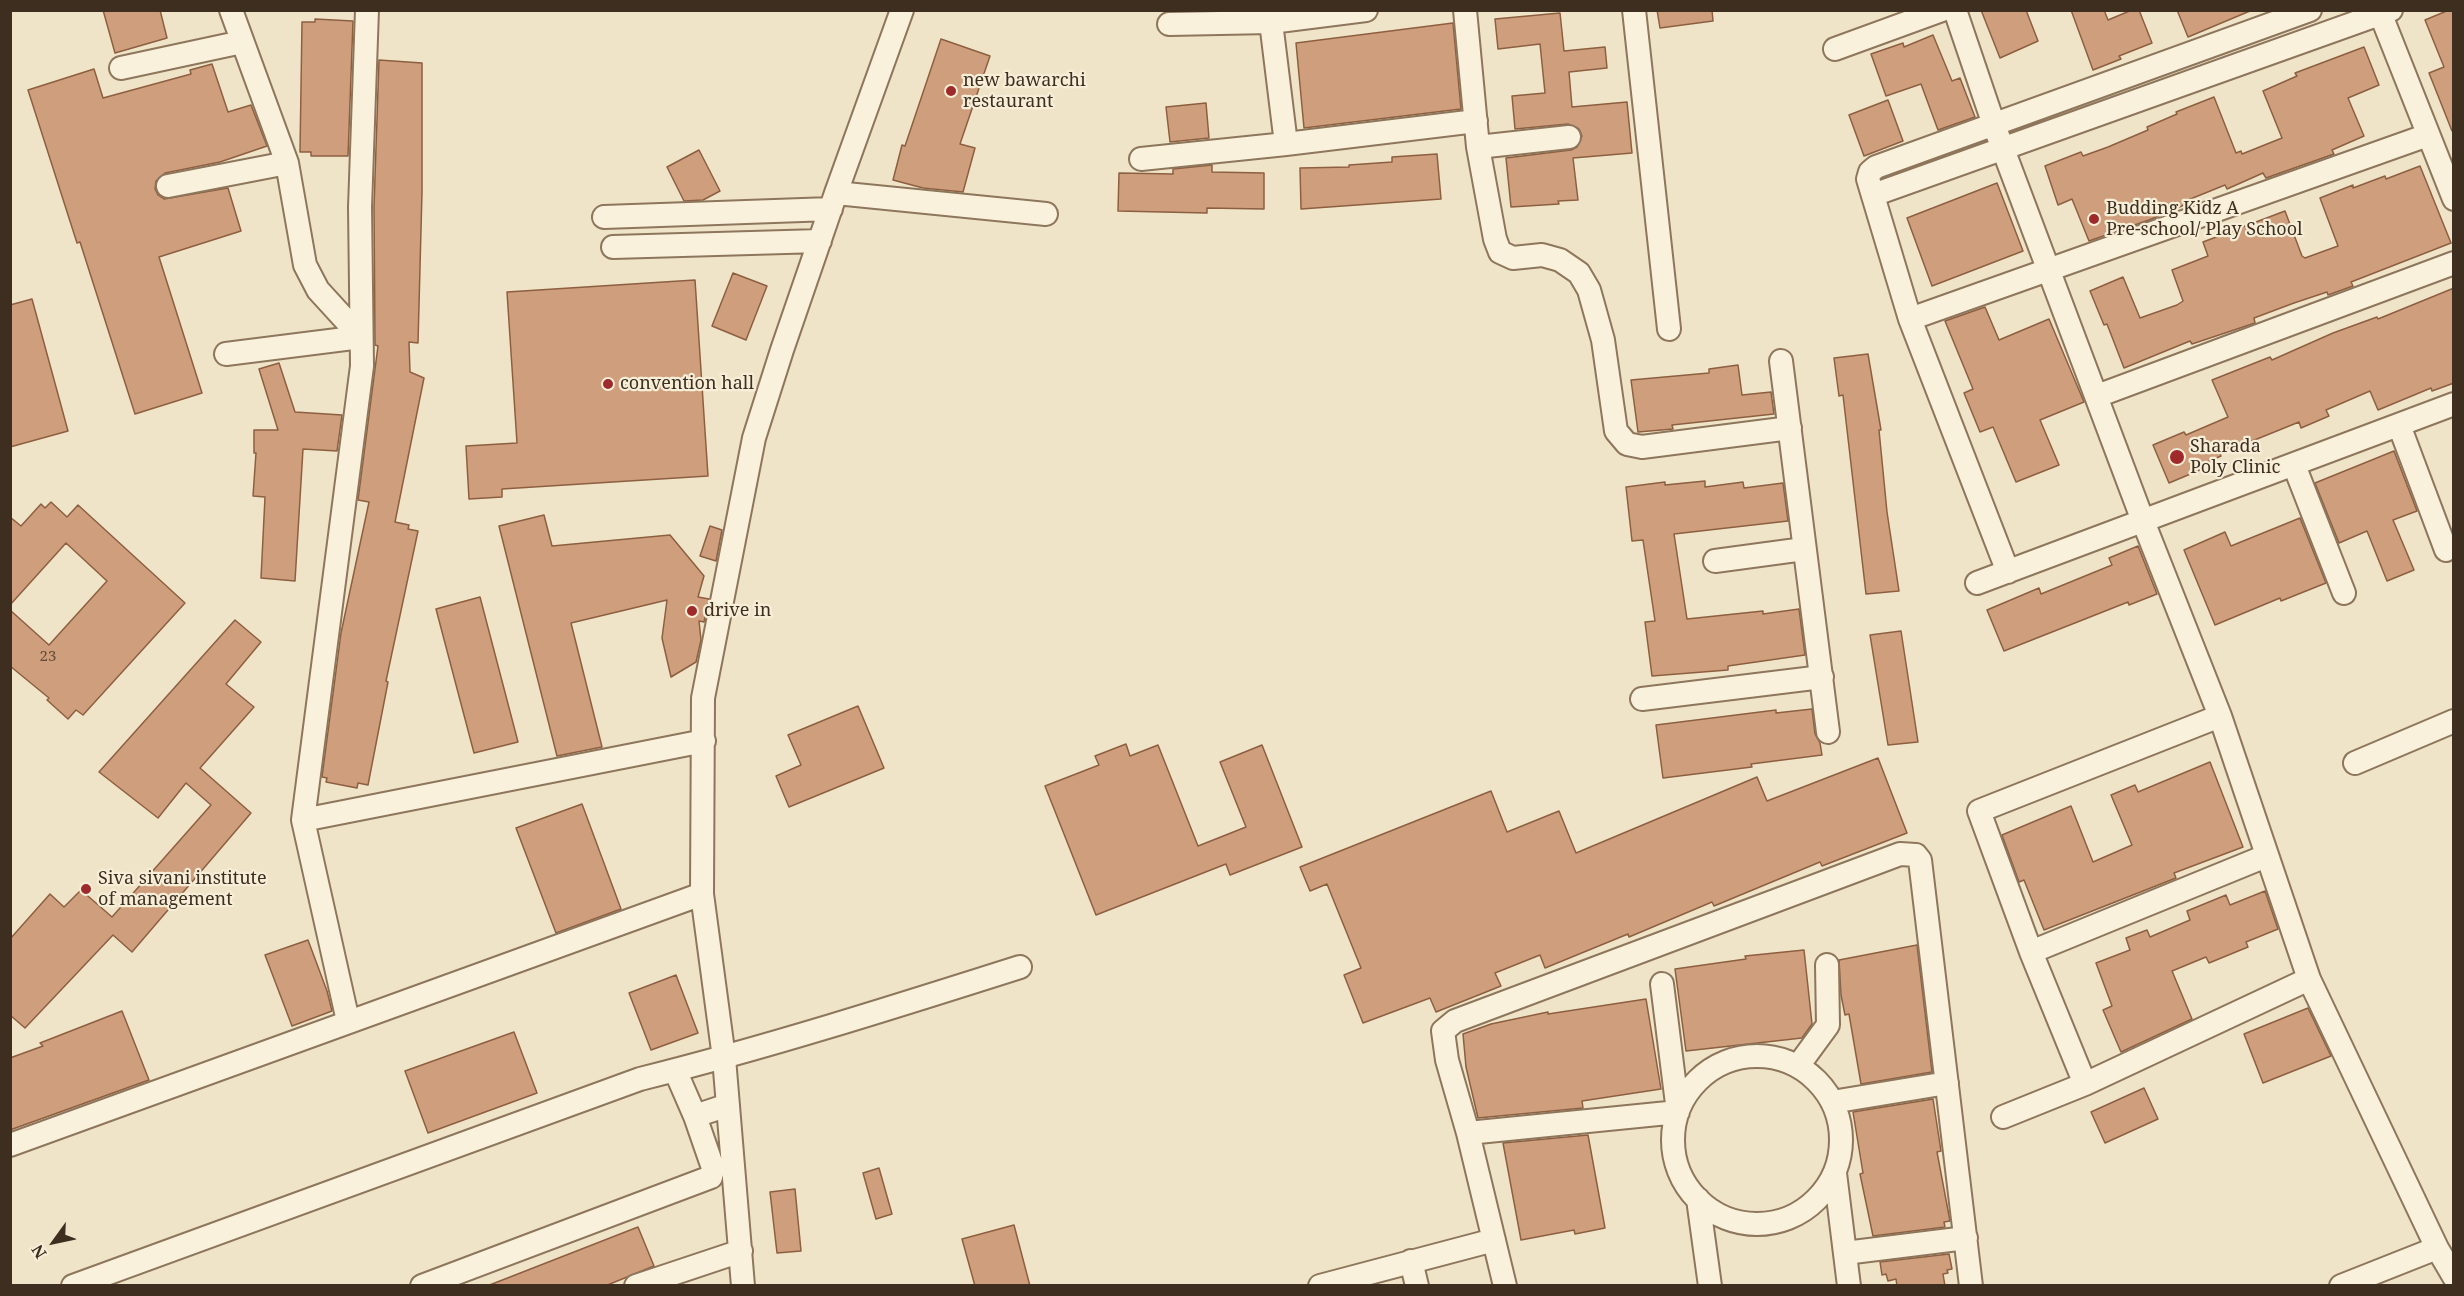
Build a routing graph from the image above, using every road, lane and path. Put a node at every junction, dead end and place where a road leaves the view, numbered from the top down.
1 (231, 10) edge
2 (367, 10) edge
3 (902, 10) edge
4 (1366, 10) edge
5 (1465, 10) edge
6 (1634, 10) edge
7 (1942, 10) edge
8 (1955, 10) edge
9 (2310, 10) edge
10 (2384, 12) edge
11 (1271, 22) junction
12 (1169, 24) dead end
13 (242, 42) junction
14 (1835, 49) dead end
15 (2183, 57) junction
16 (122, 68) dead end
17 (2192, 81) junction
18 (1476, 121) junction
19 (1994, 125) junction
20 (2428, 135) junction
21 (1569, 137) dead end
22 (1286, 144) junction
23 (1478, 147) junction
24 (2002, 148) junction
25 (1141, 159) dead end
26 (287, 163) junction
27 (168, 186) dead end
28 (1874, 195) junction
29 (2454, 199) edge
30 (834, 201) junction
31 (1046, 214) dead end
32 (604, 217) dead end
33 (820, 241) junction
34 (613, 247) dead end
35 (2454, 263) edge
36 (2049, 269) junction
37 (1910, 319) junction
38 (1669, 328) dead end
39 (361, 337) junction
40 (226, 354) dead end
41 (1781, 361) dead end
42 (2097, 396) junction
43 (2454, 404) edge
44 (2400, 425) junction
45 (1790, 428) junction
46 (2294, 465) junction
47 (2143, 521) junction
48 (1804, 549) junction
49 (2446, 550) dead end
50 (1715, 561) dead end
51 (2008, 572) junction
52 (1977, 583) dead end
53 (2344, 593) dead end
54 (1822, 677) junction
55 (1642, 699) dead end
56 (2220, 716) junction
57 (2454, 720) edge
58 (1828, 732) dead end
59 (704, 741) junction
60 (2355, 763) dead end
61 (303, 820) junction
62 (2266, 856) junction
63 (702, 894) junction
64 (2031, 952) junction
65 (1827, 965) dead end
66 (1020, 967) dead end
67 (2309, 979) junction
68 (1662, 984) dead end
69 (348, 1021) junction
70 (724, 1058) junction
71 (1798, 1066) junction
72 (675, 1070) junction
73 (1947, 1083) junction
74 (2085, 1084) junction
75 (1832, 1102) junction
76 (728, 1105) junction
77 (1678, 1112) junction
78 (695, 1116) junction
79 (2002, 1117) dead end
80 (1468, 1133) junction
81 (10, 1145) edge
82 (1835, 1173) junction
83 (1698, 1199) junction
84 (1966, 1238) junction
85 (1494, 1240) junction
86 (2437, 1248) junction
87 (741, 1251) junction
88 (1845, 1253) junction
89 (1411, 1261) junction
90 (2454, 1277) edge
91 (73, 1286) edge
92 (422, 1286) edge
93 (636, 1286) edge
94 (743, 1286) edge
95 (1320, 1286) edge
96 (1417, 1286) edge
97 (1505, 1286) edge
98 (1710, 1286) edge
99 (1850, 1286) edge
100 (1971, 1286) edge
101 (2341, 1286) edge

1 - 13 street
2 - 39 street
3 - 30 street
4 - 11 street
5 - 18 street
6 - 38 street
7 - 14 street
8 - 19 street
9 - 15 street
10 - 17 street
10 - 20 street
11 - 12 street
11 - 22 street
13 - 16 street
13 - 26 street
15 - 17 street
15 - 19 street
17 - 24 street
18 - 22 street
18 - 23 street
19 - 24 street
19 - 28 street
20 - 29 street
20 - 36 street
21 - 23 street
22 - 25 street
23 - 45 street
24 - 28 street
24 - 36 street
26 - 27 street
26 - 39 street
28 - 37 street
30 - 31 street
30 - 32 street
30 - 33 street
33 - 34 street
33 - 59 street
35 - 42 street
36 - 37 street
36 - 42 street
37 - 51 street
39 - 40 street
39 - 61 street
41 - 45 street
42 - 47 street
43 - 44 street
44 - 46 street
44 - 49 street
45 - 48 street
46 - 47 street
46 - 53 street
47 - 51 street
47 - 56 street
48 - 50 street
48 - 54 street
51 - 52 street
54 - 55 street
54 - 58 street
56 - 62 street
56 - 64 street
57 - 60 street
59 - 61 street
59 - 63 street
61 - 69 street
62 - 64 street
62 - 67 street
63 - 69 street
63 - 70 street
64 - 74 street
65 - 71 street
66 - 70 street
67 - 74 street
67 - 86 street
68 - 77 street
69 - 81 street
70 - 72 street
70 - 76 street
71 - 75 street
71 - 77 street
72 - 78 street
72 - 91 street
73 - 75 street
73 - 80 street
73 - 84 street
74 - 79 street
75 - 82 street
76 - 78 street
76 - 87 street
77 - 80 street
77 - 83 street
78 - 92 street
80 - 85 street
82 - 83 street
82 - 88 street
83 - 98 street
84 - 88 street
84 - 100 street
85 - 89 street
85 - 97 street
86 - 90 street
86 - 101 street
87 - 93 street
87 - 94 street
88 - 99 street
89 - 95 street
89 - 96 street

